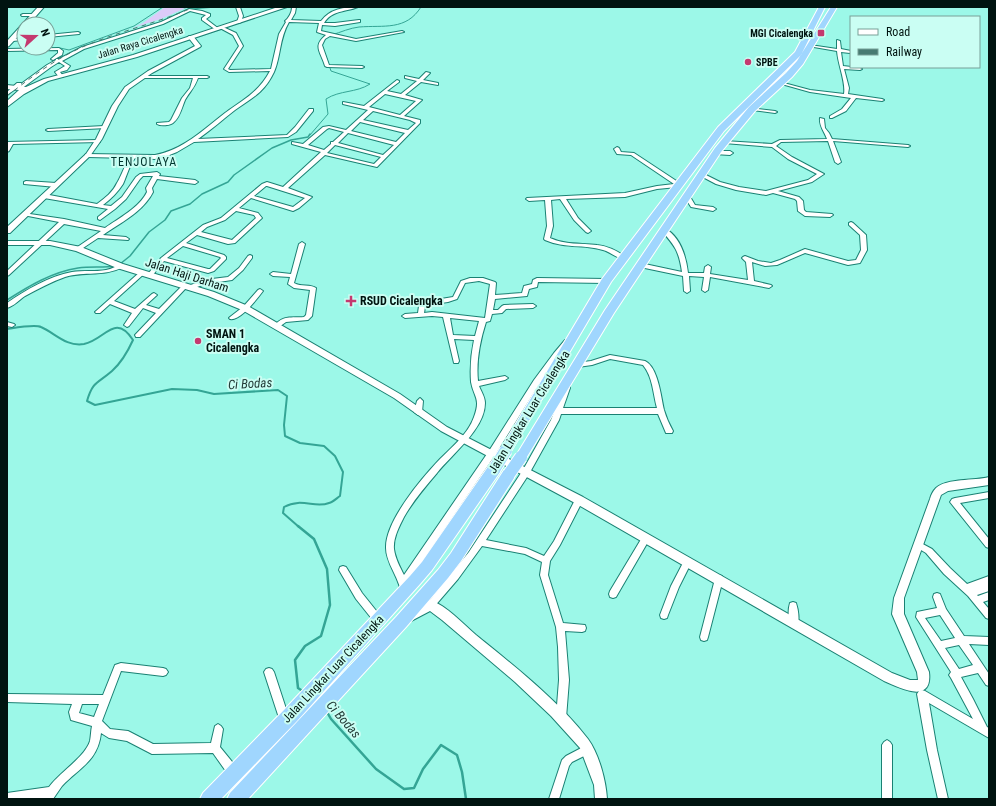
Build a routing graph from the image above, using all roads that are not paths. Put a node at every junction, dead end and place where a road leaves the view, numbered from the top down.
1 (42, 7) edge
2 (238, 7) edge
3 (284, 7) edge
4 (294, 7) edge
5 (356, 7) edge
6 (822, 7) edge
7 (834, 7) edge
8 (23, 15) dead end
9 (34, 15) joint
10 (240, 19) junction
11 (287, 22) junction
12 (359, 22) dead end
13 (322, 23) junction
14 (220, 28) junction
15 (402, 32) dead end
16 (78, 33) dead end
17 (330, 34) junction
18 (16, 35) edge
19 (56, 35) edge
20 (191, 37) junction
21 (12, 40) junction
22 (16, 40) edge
23 (838, 41) dead end
24 (7, 45) edge
25 (810, 46) junction
26 (7, 50) edge
27 (838, 50) junction
28 (850, 52) edge
29 (58, 60) junction
30 (362, 66) dead end
31 (841, 67) junction
32 (850, 68) edge
33 (850, 68) edge
34 (860, 69) dead end
35 (273, 70) junction
36 (428, 73) dead end
37 (62, 76) junction
38 (143, 77) junction
39 (196, 77) junction
40 (207, 77) dead end
41 (407, 77) dead end
42 (420, 80) junction
43 (397, 81) dead end
44 (780, 83) junction
45 (436, 84) dead end
46 (7, 86) edge
47 (20, 88) junction
48 (384, 92) junction
49 (7, 94) edge
50 (846, 95) junction
51 (402, 96) junction
52 (854, 97) junction
53 (882, 100) dead end
54 (345, 103) dead end
55 (7, 105) edge
56 (365, 108) junction
57 (752, 109) junction
58 (311, 110) dead end
59 (371, 110) junction
60 (774, 112) dead end
61 (401, 116) junction
62 (832, 117) dead end
63 (822, 119) dead end
64 (360, 120) junction
65 (159, 124) dead end
66 (104, 127) junction
67 (48, 130) dead end
68 (348, 131) junction
69 (408, 132) junction
70 (830, 140) junction
71 (98, 141) junction
72 (191, 141) junction
73 (724, 142) junction
74 (9, 143) edge
75 (294, 143) dead end
76 (334, 143) junction
77 (397, 144) junction
78 (304, 146) junction
79 (773, 146) junction
80 (908, 146) dead end
81 (617, 149) dead end
82 (7, 150) edge
83 (323, 152) junction
84 (716, 153) junction
85 (730, 153) dead end
86 (88, 155) junction
87 (134, 156) junction
88 (385, 157) junction
89 (838, 162) dead end
90 (702, 175) junction
91 (155, 177) junction
92 (195, 182) dead end
93 (26, 183) dead end
94 (56, 184) junction
95 (677, 185) junction
96 (284, 189) junction
97 (775, 192) junction
98 (44, 196) junction
99 (250, 196) junction
100 (687, 196) junction
101 (563, 198) junction
102 (529, 199) dead end
103 (548, 199) junction
104 (99, 205) junction
105 (113, 208) junction
106 (235, 209) junction
107 (713, 209) dead end
108 (25, 214) junction
109 (830, 215) dead end
110 (100, 218) dead end
111 (64, 220) junction
112 (850, 224) dead end
113 (105, 230) junction
114 (664, 230) junction
115 (7, 231) edge
116 (588, 231) dead end
117 (197, 233) junction
118 (97, 236) junction
119 (126, 239) dead end
120 (7, 242) edge
121 (39, 242) junction
122 (182, 244) junction
123 (302, 244) dead end
124 (78, 249) junction
125 (250, 257) dead end
126 (624, 258) junction
127 (163, 259) junction
128 (118, 265) junction
129 (640, 266) junction
130 (708, 267) dead end
131 (7, 274) edge
132 (146, 274) junction
133 (273, 274) dead end
134 (685, 274) junction
135 (706, 275) junction
136 (294, 276) junction
137 (606, 281) junction
138 (751, 283) junction
139 (769, 286) dead end
140 (187, 287) junction
141 (705, 290) dead end
142 (260, 291) dead end
143 (687, 291) dead end
144 (154, 295) dead end
145 (492, 297) junction
146 (110, 302) junction
147 (7, 306) edge
148 (142, 306) junction
149 (533, 306) dead end
150 (245, 308) junction
151 (98, 312) dead end
152 (136, 312) junction
153 (161, 312) junction
154 (490, 312) junction
155 (421, 314) junction
156 (405, 316) dead end
157 (446, 316) junction
158 (232, 318) dead end
159 (482, 320) junction
160 (127, 325) dead end
161 (276, 326) junction
162 (579, 329) junction
163 (138, 336) dead end
164 (452, 337) junction
165 (478, 338) junction
166 (456, 361) dead end
167 (575, 368) junction
168 (505, 378) dead end
169 (475, 384) junction
170 (420, 401) dead end
171 (558, 411) junction
172 (661, 411) junction
173 (418, 412) junction
174 (669, 431) dead end
175 (465, 440) junction
176 (492, 454) junction
177 (526, 472) junction
178 (989, 481) edge
179 (988, 496) edge
180 (579, 500) junction
181 (646, 538) junction
182 (480, 542) junction
183 (918, 545) junction
184 (989, 545) edge
185 (546, 560) junction
186 (688, 561) junction
187 (343, 570) dead end
188 (719, 579) junction
189 (989, 580) edge
190 (404, 587) junction
191 (989, 587) edge
192 (968, 590) junction
193 (613, 594) dead end
194 (989, 596) edge
195 (937, 597) dead end
196 (977, 600) junction
197 (430, 605) junction
198 (793, 606) dead end
199 (942, 611) junction
200 (664, 615) dead end
201 (989, 615) edge
202 (379, 621) junction
203 (401, 622) junction
204 (794, 623) junction
205 (560, 627) junction
206 (582, 628) dead end
207 (704, 637) dead end
208 (961, 640) junction
209 (989, 641) edge
210 (939, 646) junction
211 (979, 668) junction
212 (163, 672) dead end
213 (269, 672) dead end
214 (957, 674) junction
215 (989, 682) edge
216 (910, 686) junction
217 (923, 695) junction
218 (7, 698) edge
219 (79, 699) junction
220 (105, 700) junction
221 (561, 718) junction
222 (293, 721) junction
223 (98, 722) junction
224 (218, 729) dead end
225 (986, 732) edge
226 (887, 745) dead end
227 (215, 748) junction
228 (587, 750) junction
229 (234, 773) junction
230 (49, 796) edge
231 (7, 798) edge
232 (209, 799) edge
233 (236, 799) edge
234 (554, 799) edge
235 (601, 799) edge
236 (887, 799) edge
237 (943, 799) edge

1 - 9 main road
2 - 10 street
3 - 10 main road, Jalan Raya Cicalengka
4 - 11 street
5 - 13 street
6 - 95 highway, Jalan Lingkar Luar Cicalengka
7 - 25 highway, Jalan Lingkar Luar Cicalengka
8 - 9 street
10 - 14 main road, Jalan Raya Cicalengka
11 - 13 street
11 - 35 street
12 - 13 street
13 - 17 street
14 - 20 main road, Jalan Raya Cicalengka
14 - 29 street
14 - 35 street
15 - 17 street
16 - 19 street
17 - 30 street
18 - 21 main road
20 - 37 main road, Jalan Raya Cicalengka
20 - 38 street
21 - 22 street
21 - 24 main road
23 - 27 street
25 - 27 street
25 - 44 highway, Jalan Lingkar Luar Cicalengka
26 - 47 street
27 - 28 street
27 - 31 street
29 - 37 street
29 - 47 street
31 - 32 street
31 - 50 street
33 - 34 street
35 - 72 street
36 - 42 street
37 - 47 main road, Jalan Raya Cicalengka
38 - 39 street
38 - 66 street
39 - 40 street
39 - 65 street
41 - 42 street
42 - 45 street
42 - 51 street
43 - 48 street
44 - 50 street
44 - 57 highway, Jalan Lingkar Luar Cicalengka
46 - 47 main road
47 - 49 street
47 - 55 main road, Jalan Raya Cicalengka
48 - 51 street
48 - 56 street
50 - 52 street
51 - 61 street
52 - 53 street
52 - 62 street
54 - 56 street
56 - 59 street
57 - 60 street
57 - 73 highway, Jalan Lingkar Luar Cicalengka
58 - 72 street
59 - 61 street
59 - 64 street
61 - 69 street
63 - 70 street
64 - 68 street
64 - 69 street
66 - 67 street
66 - 71 street
68 - 76 street
68 - 77 street
68 - 78 street
69 - 77 street
70 - 79 street
70 - 80 street
70 - 89 street
71 - 74 street
71 - 86 street
72 - 87 street
73 - 79 street
73 - 84 highway, Jalan Lingkar Luar Cicalengka
74 - 82 street
75 - 78 street
76 - 83 street
76 - 88 street
77 - 88 street
78 - 83 street
79 - 97 street
81 - 95 street
83 - 88 street
83 - 96 street
84 - 85 street
84 - 90 highway, Jalan Lingkar Luar Cicalengka
86 - 87 street
86 - 94 street
87 - 104 street
90 - 97 street
90 - 100 highway, Jalan Lingkar Luar Cicalengka
91 - 92 street
91 - 105 street
91 - 113 street
93 - 94 street
94 - 98 street
95 - 101 street
95 - 126 highway, Jalan Lingkar Luar Cicalengka
96 - 99 street
96 - 99 street
97 - 109 street
98 - 104 street
98 - 108 street
99 - 106 street
100 - 107 street
100 - 114 highway, Jalan Lingkar Luar Cicalengka
101 - 103 street
101 - 116 street
102 - 103 street
103 - 126 street
104 - 105 street
105 - 110 street
106 - 117 street
106 - 117 street
108 - 111 street
108 - 115 street
111 - 113 street
111 - 121 street
112 - 138 street
113 - 118 street
114 - 129 highway, Jalan Lingkar Luar Cicalengka
114 - 134 street
117 - 122 street
118 - 119 street
118 - 124 street
120 - 121 street, Jalan Haji Darham
121 - 124 street, Jalan Haji Darham
121 - 131 street
122 - 127 street
122 - 127 street
123 - 136 street
124 - 128 street, Jalan Haji Darham
125 - 140 street
126 - 137 highway, Jalan Lingkar Luar Cicalengka
127 - 132 street
128 - 132 street, Jalan Haji Darham
128 - 147 street
129 - 134 street
129 - 167 highway, Jalan Lingkar Luar Cicalengka
130 - 135 street
132 - 140 street, Jalan Haji Darham
132 - 146 street
133 - 136 street
134 - 135 street
134 - 143 street
135 - 138 street
135 - 141 street
136 - 161 street
137 - 145 street
137 - 162 highway, Jalan Lingkar Luar Cicalengka
138 - 139 street
140 - 150 street, Jalan Haji Darham
140 - 153 street
142 - 150 street
144 - 148 street
145 - 154 street
145 - 155 street
146 - 151 street
146 - 152 street
148 - 152 street
148 - 153 street
149 - 154 street
150 - 158 street
150 - 161 street, Jalan Haji Darham
152 - 160 street
153 - 163 street
154 - 159 street
155 - 156 street
155 - 157 street
157 - 159 street
157 - 164 street
159 - 165 street
161 - 173 street, Jalan Haji Darham
162 - 176 street
162 - 190 highway, Jalan Lingkar Luar Cicalengka, bridge
164 - 165 street
164 - 166 street
165 - 169 street
167 - 171 street
167 - 172 street
167 - 203 highway, Jalan Lingkar Luar Cicalengka, bridge
168 - 169 street
169 - 175 street
170 - 173 street
171 - 172 street
171 - 177 street
172 - 174 street
173 - 175 street, Jalan Haji Darham
175 - 176 street, Jalan Haji Darham
175 - 190 street
176 - 177 street, Jalan Haji Darham
176 - 190 street
177 - 180 street, Jalan Haji Darham
177 - 182 street
178 - 183 street
179 - 184 street
180 - 181 street, Jalan Haji Darham
180 - 185 street
181 - 186 street, Jalan Haji Darham
181 - 193 street
182 - 185 street
182 - 197 street
183 - 192 street
183 - 216 street
185 - 205 street
186 - 188 street, Jalan Haji Darham
186 - 200 street
187 - 202 street
188 - 204 street, Jalan Haji Darham
188 - 207 street
189 - 192 street
190 - 202 highway, Jalan Lingkar Luar Cicalengka
191 - 192 street
192 - 196 street
194 - 196 street
195 - 199 street
196 - 201 street
197 - 203 street
197 - 221 street
198 - 204 street
199 - 208 street
199 - 210 street
202 - 222 highway, Jalan Lingkar Luar Cicalengka
203 - 222 highway, Jalan Lingkar Luar Cicalengka
204 - 216 street, Jalan Haji Darham
205 - 206 street
205 - 221 street
208 - 209 street
208 - 210 street
208 - 211 street
210 - 214 street
211 - 214 street
211 - 215 street
212 - 220 street
213 - 222 street
214 - 225 street
216 - 217 street
217 - 225 street
217 - 237 street
218 - 219 street
219 - 220 street
219 - 223 street
220 - 223 street
221 - 228 street
222 - 229 highway, Jalan Lingkar Luar Cicalengka
222 - 233 highway, Jalan Lingkar Luar Cicalengka
223 - 227 street
223 - 230 street
224 - 227 street
226 - 236 street
227 - 229 street
228 - 234 street
228 - 235 street
229 - 232 highway, Jalan Lingkar Luar Cicalengka
230 - 231 street

